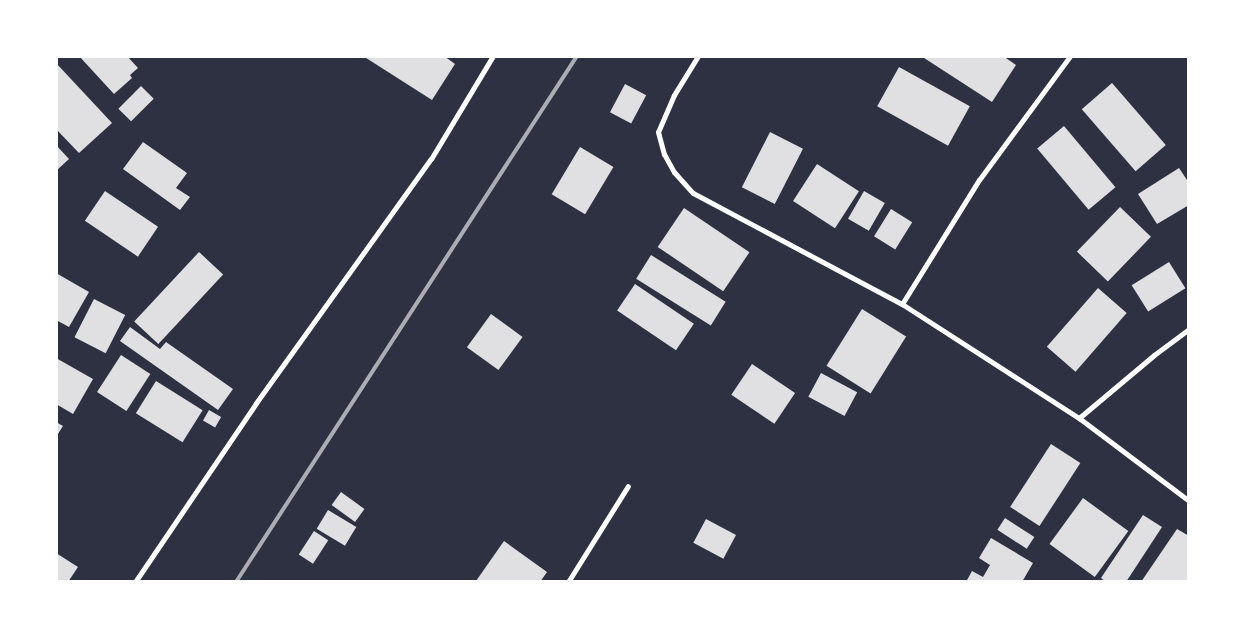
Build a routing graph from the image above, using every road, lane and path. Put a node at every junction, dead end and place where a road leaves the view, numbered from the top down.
1 (493, 56) edge
2 (698, 56) edge
3 (1070, 56) edge
4 (902, 304) junction
5 (1189, 329) edge
6 (1079, 418) junction
7 (628, 486) dead end
8 (1189, 501) edge
9 (135, 582) edge
10 (568, 582) edge

1 - 9 street
2 - 4 street
3 - 4 street
4 - 6 street
5 - 6 street
6 - 8 street
7 - 10 street

